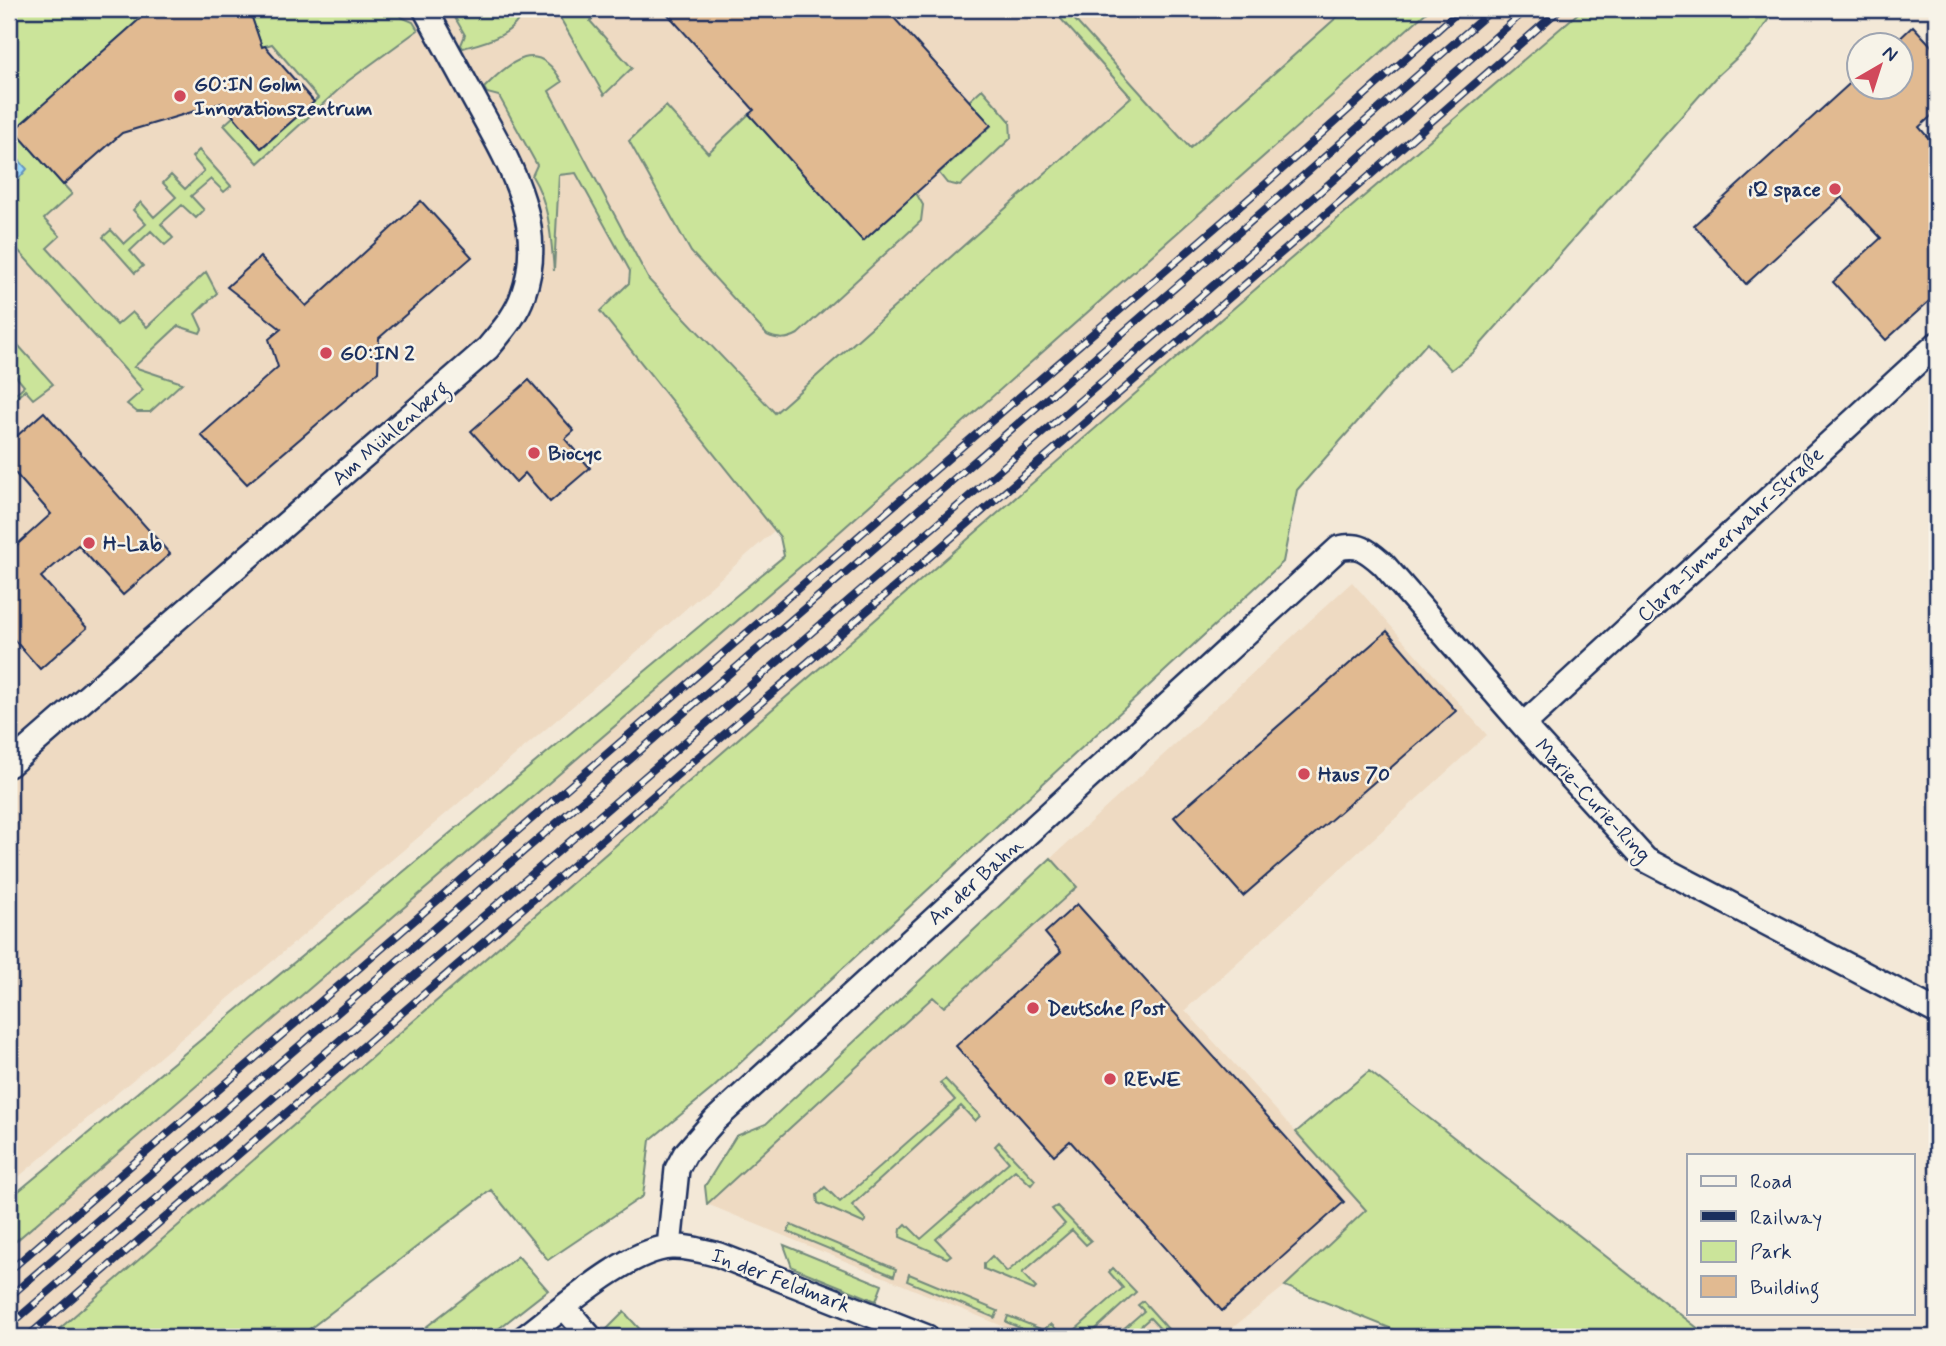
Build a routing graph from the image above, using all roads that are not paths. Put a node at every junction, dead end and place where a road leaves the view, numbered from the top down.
1 (425, 9) edge
2 (1937, 344) edge
3 (1339, 548) joint
4 (1523, 724) junction
5 (9, 765) edge
6 (1937, 1012) edge
7 (669, 1247) junction
8 (564, 1307) junction
9 (525, 1337) edge
10 (590, 1337) edge
11 (927, 1337) edge

1 - 5 street, Am Mühlenberg
2 - 4 street, Clara-Immerwahr-Straße
3 - 4 street, Marie-Curie-Ring
3 - 7 street, An der Bahn
4 - 6 street, Marie-Curie-Ring
7 - 8 street, In der Feldmark
7 - 11 street, In der Feldmark
8 - 9 street, In der Feldmark
8 - 10 street

